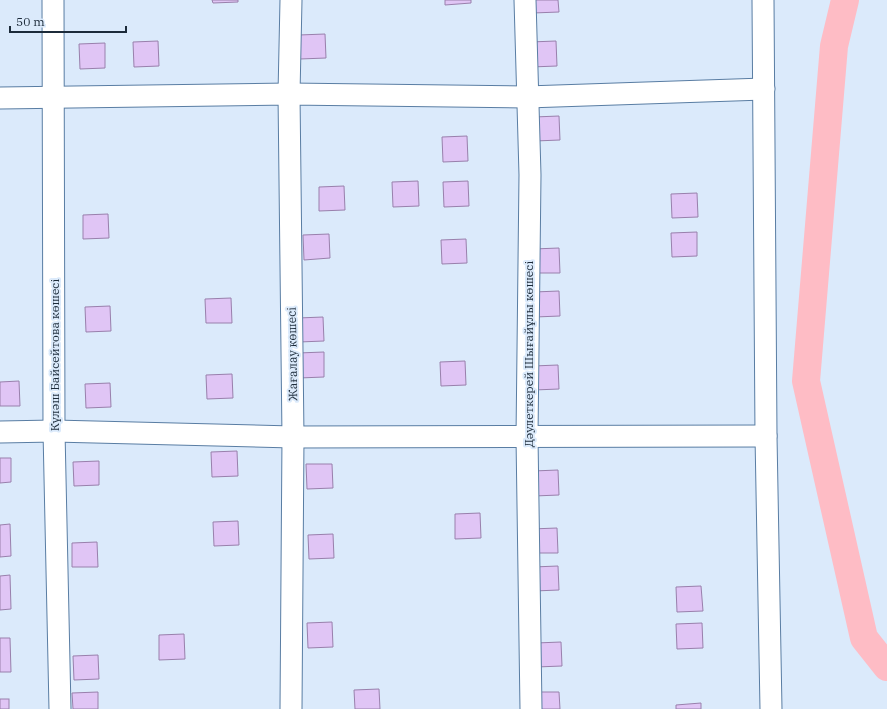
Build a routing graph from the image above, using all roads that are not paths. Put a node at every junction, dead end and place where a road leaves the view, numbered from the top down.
1 (53, 0) edge
2 (291, 0) edge
3 (526, 0) edge
4 (763, 0) edge
5 (764, 89) junction
6 (289, 94) junction
7 (54, 97) junction
8 (527, 97) junction
9 (0, 98) edge
10 (54, 431) junction
11 (0, 432) edge
12 (766, 436) junction
13 (293, 437) junction
14 (527, 438) junction
15 (60, 709) edge
16 (291, 709) edge
17 (531, 709) edge
18 (771, 709) edge

1 - 7 street, Күләш Байсейтова көшесі
2 - 6 street, Жағалау көшесі
3 - 8 street, Дәулеткерей Шығайұлы көшесі
4 - 5 street
5 - 8 street
5 - 12 street
6 - 7 street
6 - 8 street
6 - 13 street, Жағалау көшесі
7 - 9 street
7 - 10 street, Күләш Байсейтова көшесі
8 - 14 street, Дәулеткерей Шығайұлы көшесі
10 - 11 street
10 - 13 street
10 - 15 street, Күләш Байсейтова көшесі
12 - 14 street
12 - 18 street
13 - 14 street
13 - 16 street, Жағалау көшесі
14 - 17 street, Дәулеткерей Шығайұлы көшесі

